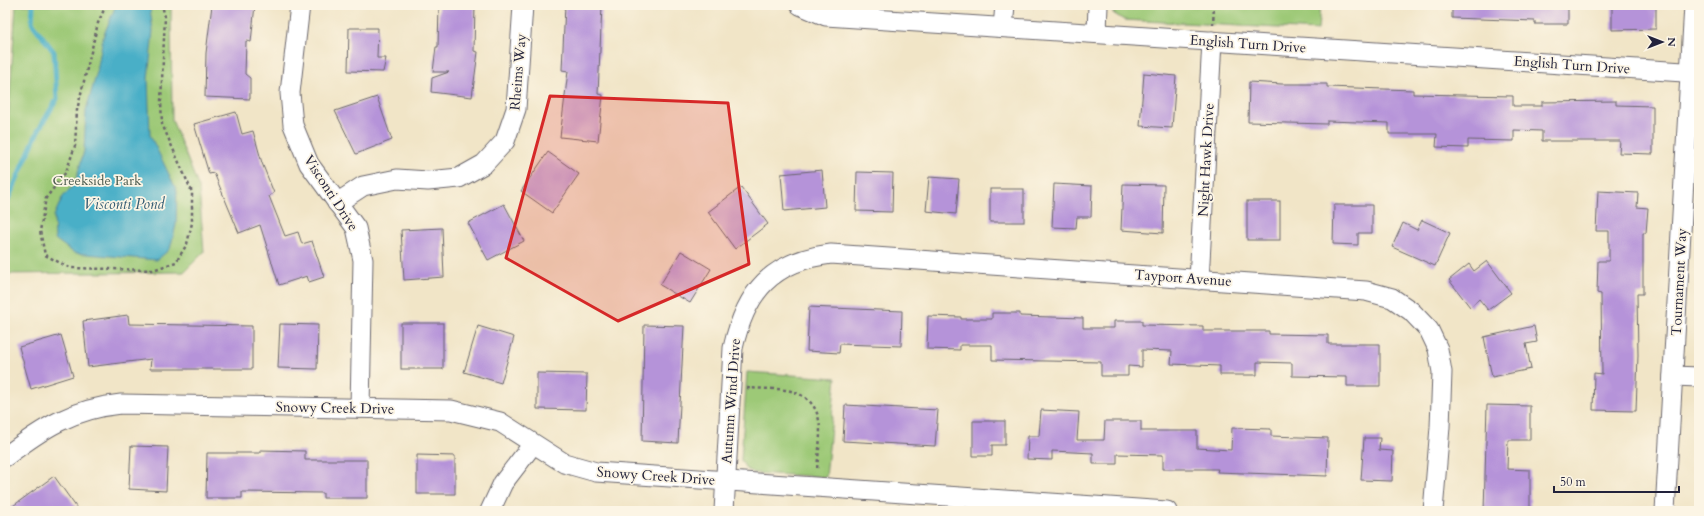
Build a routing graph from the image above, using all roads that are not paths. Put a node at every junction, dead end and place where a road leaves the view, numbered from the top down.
1 (300, 5) edge
2 (523, 5) edge
3 (800, 5) edge
4 (1005, 5) edge
5 (1098, 5) edge
6 (1694, 5) edge
7 (835, 11) edge
8 (922, 14) edge
9 (1003, 27) junction
10 (1097, 33) junction
11 (1212, 41) junction
12 (1695, 73) edge
13 (337, 203) junction
14 (1199, 280) junction
15 (754, 294) joint
16 (1674, 376) junction
17 (1699, 378) edge
18 (360, 408) junction
19 (533, 444) junction
20 (5, 457) edge
21 (725, 481) junction
22 (952, 504) edge
23 (490, 511) edge
24 (724, 511) edge
25 (1167, 511) edge
26 (1433, 511) edge
27 (1665, 511) edge

1 - 13 street, Visconti Drive
2 - 13 street, Rheims Way
3 - 7 street, English Turn Drive
4 - 9 street
5 - 10 street
6 - 12 street, Tournament Way
7 - 8 street, English Turn Drive
8 - 9 street, English Turn Drive
9 - 10 street, English Turn Drive
10 - 11 street, English Turn Drive
11 - 12 street, English Turn Drive
11 - 14 street, Night Hawk Drive
12 - 16 street, Tournament Way
13 - 18 street, Visconti Drive
14 - 15 street, Tayport Avenue
14 - 26 street, Tayport Avenue
15 - 21 street, Autumn Wind Drive
16 - 17 street
16 - 27 street, Tournament Way
18 - 19 street, Snowy Creek Drive
18 - 20 street, Snowy Creek Drive
19 - 21 street, Snowy Creek Drive
19 - 23 street
21 - 22 street, Snowy Creek Drive
21 - 24 street, Autumn Wind Drive
22 - 25 street, Snowy Creek Drive

